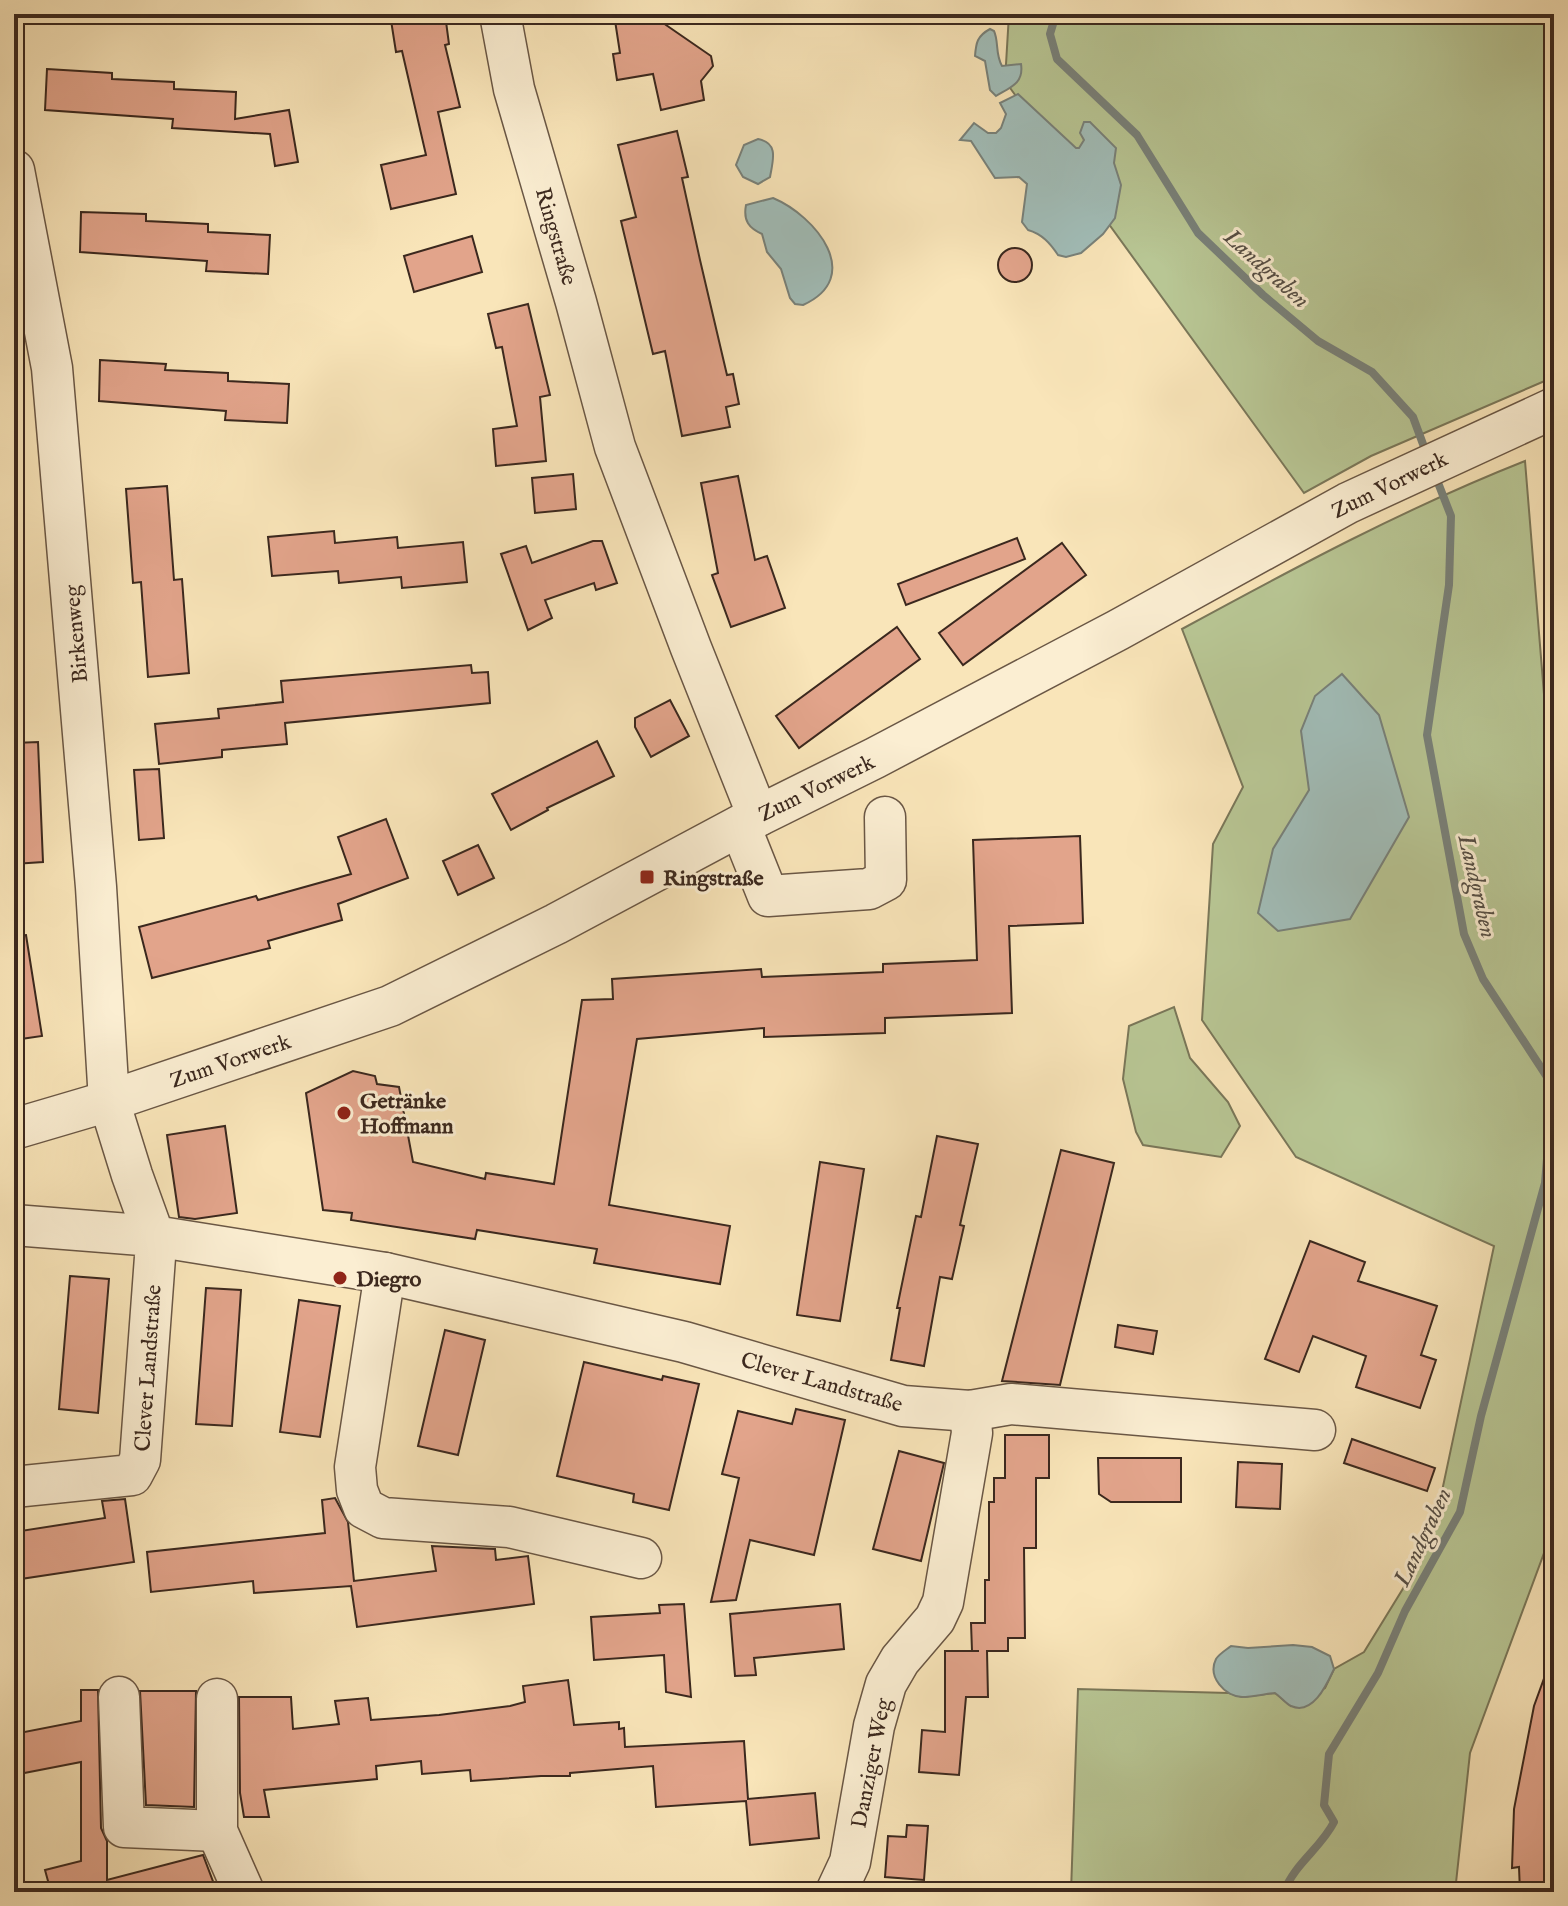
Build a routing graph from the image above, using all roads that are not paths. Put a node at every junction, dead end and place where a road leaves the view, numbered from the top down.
1 (500, 14) edge
2 (14, 170) edge
3 (1554, 408) edge
4 (885, 817) dead end
5 (749, 821) junction
6 (109, 1101) junction
7 (14, 1129) edge
8 (14, 1225) edge
9 (154, 1236) junction
10 (385, 1273) junction
11 (970, 1411) junction
12 (1315, 1430) dead end
13 (14, 1487) edge
14 (641, 1558) dead end
15 (119, 1697) dead end
16 (217, 1699) dead end
17 (217, 1831) junction
18 (244, 1892) edge
19 (836, 1892) edge

1 - 5 street, Ringstraße
2 - 6 street, Birkenweg
3 - 5 street, Zum Vorwerk
4 - 5 street, Ringstraße
5 - 6 street, Zum Vorwerk
6 - 7 street
6 - 9 street, Clever Landstraße
8 - 9 street, Clever Landstraße
9 - 10 street, Clever Landstraße
9 - 13 street, Clever Landstraße
10 - 11 street, Clever Landstraße
10 - 14 street
11 - 12 street, Clever Landstraße
11 - 19 street, Danziger Weg
15 - 17 street
16 - 17 street
17 - 18 street

